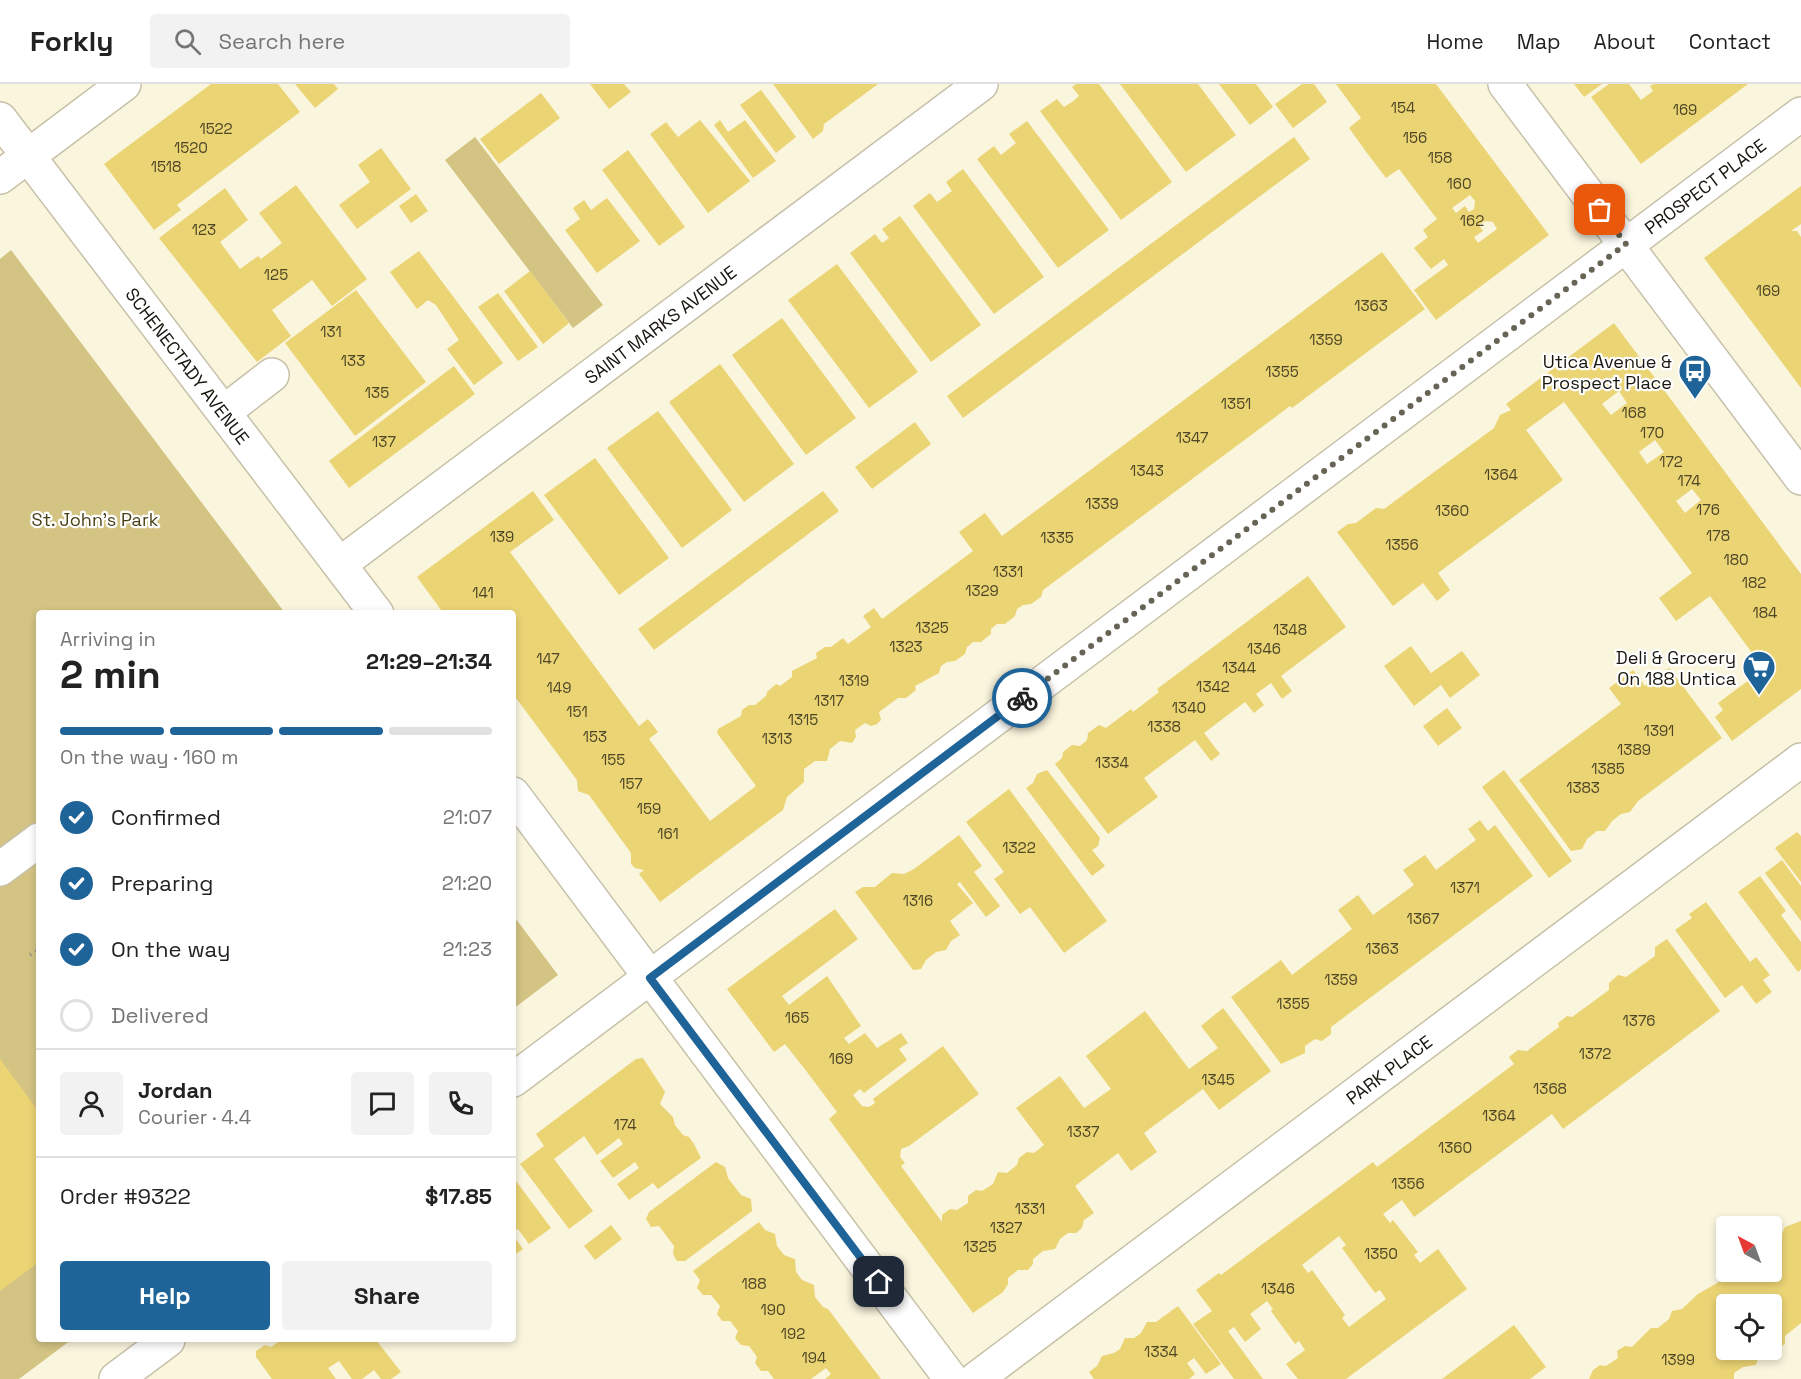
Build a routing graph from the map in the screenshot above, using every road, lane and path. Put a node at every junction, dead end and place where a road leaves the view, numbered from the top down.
1 (124, 84) edge
2 (981, 84) edge
3 (1505, 84) edge
4 (1801, 114) edge
5 (0, 119) edge
6 (27, 157) junction
7 (0, 177) edge
8 (1626, 244) junction
9 (272, 375) dead end
10 (224, 412) junction
11 (1801, 478) edge
12 (340, 564) junction
13 (374, 610) edge
14 (1801, 760) edge
15 (516, 798) edge
16 (35, 851) edge
17 (0, 869) edge
18 (36, 952) edge
19 (30, 955) dead end
20 (650, 978) junction
21 (516, 1078) edge
22 (165, 1342) edge
23 (116, 1379) edge
24 (951, 1379) edge
25 (976, 1379) edge

1 - 6 street
2 - 12 street, SAINT MARKS AVENUE
3 - 8 street
4 - 8 street, PROSPECT PLACE
5 - 6 street, SCHENECTADY AVENUE
6 - 7 street
6 - 10 street, SCHENECTADY AVENUE
8 - 11 street
8 - 20 street, PROSPECT PLACE
9 - 10 street
10 - 12 street, SCHENECTADY AVENUE
12 - 13 street, SCHENECTADY AVENUE
14 - 25 street, PARK PLACE
15 - 20 street
16 - 17 street
18 - 19 path
20 - 21 street, PROSPECT PLACE
20 - 24 street
22 - 23 street

